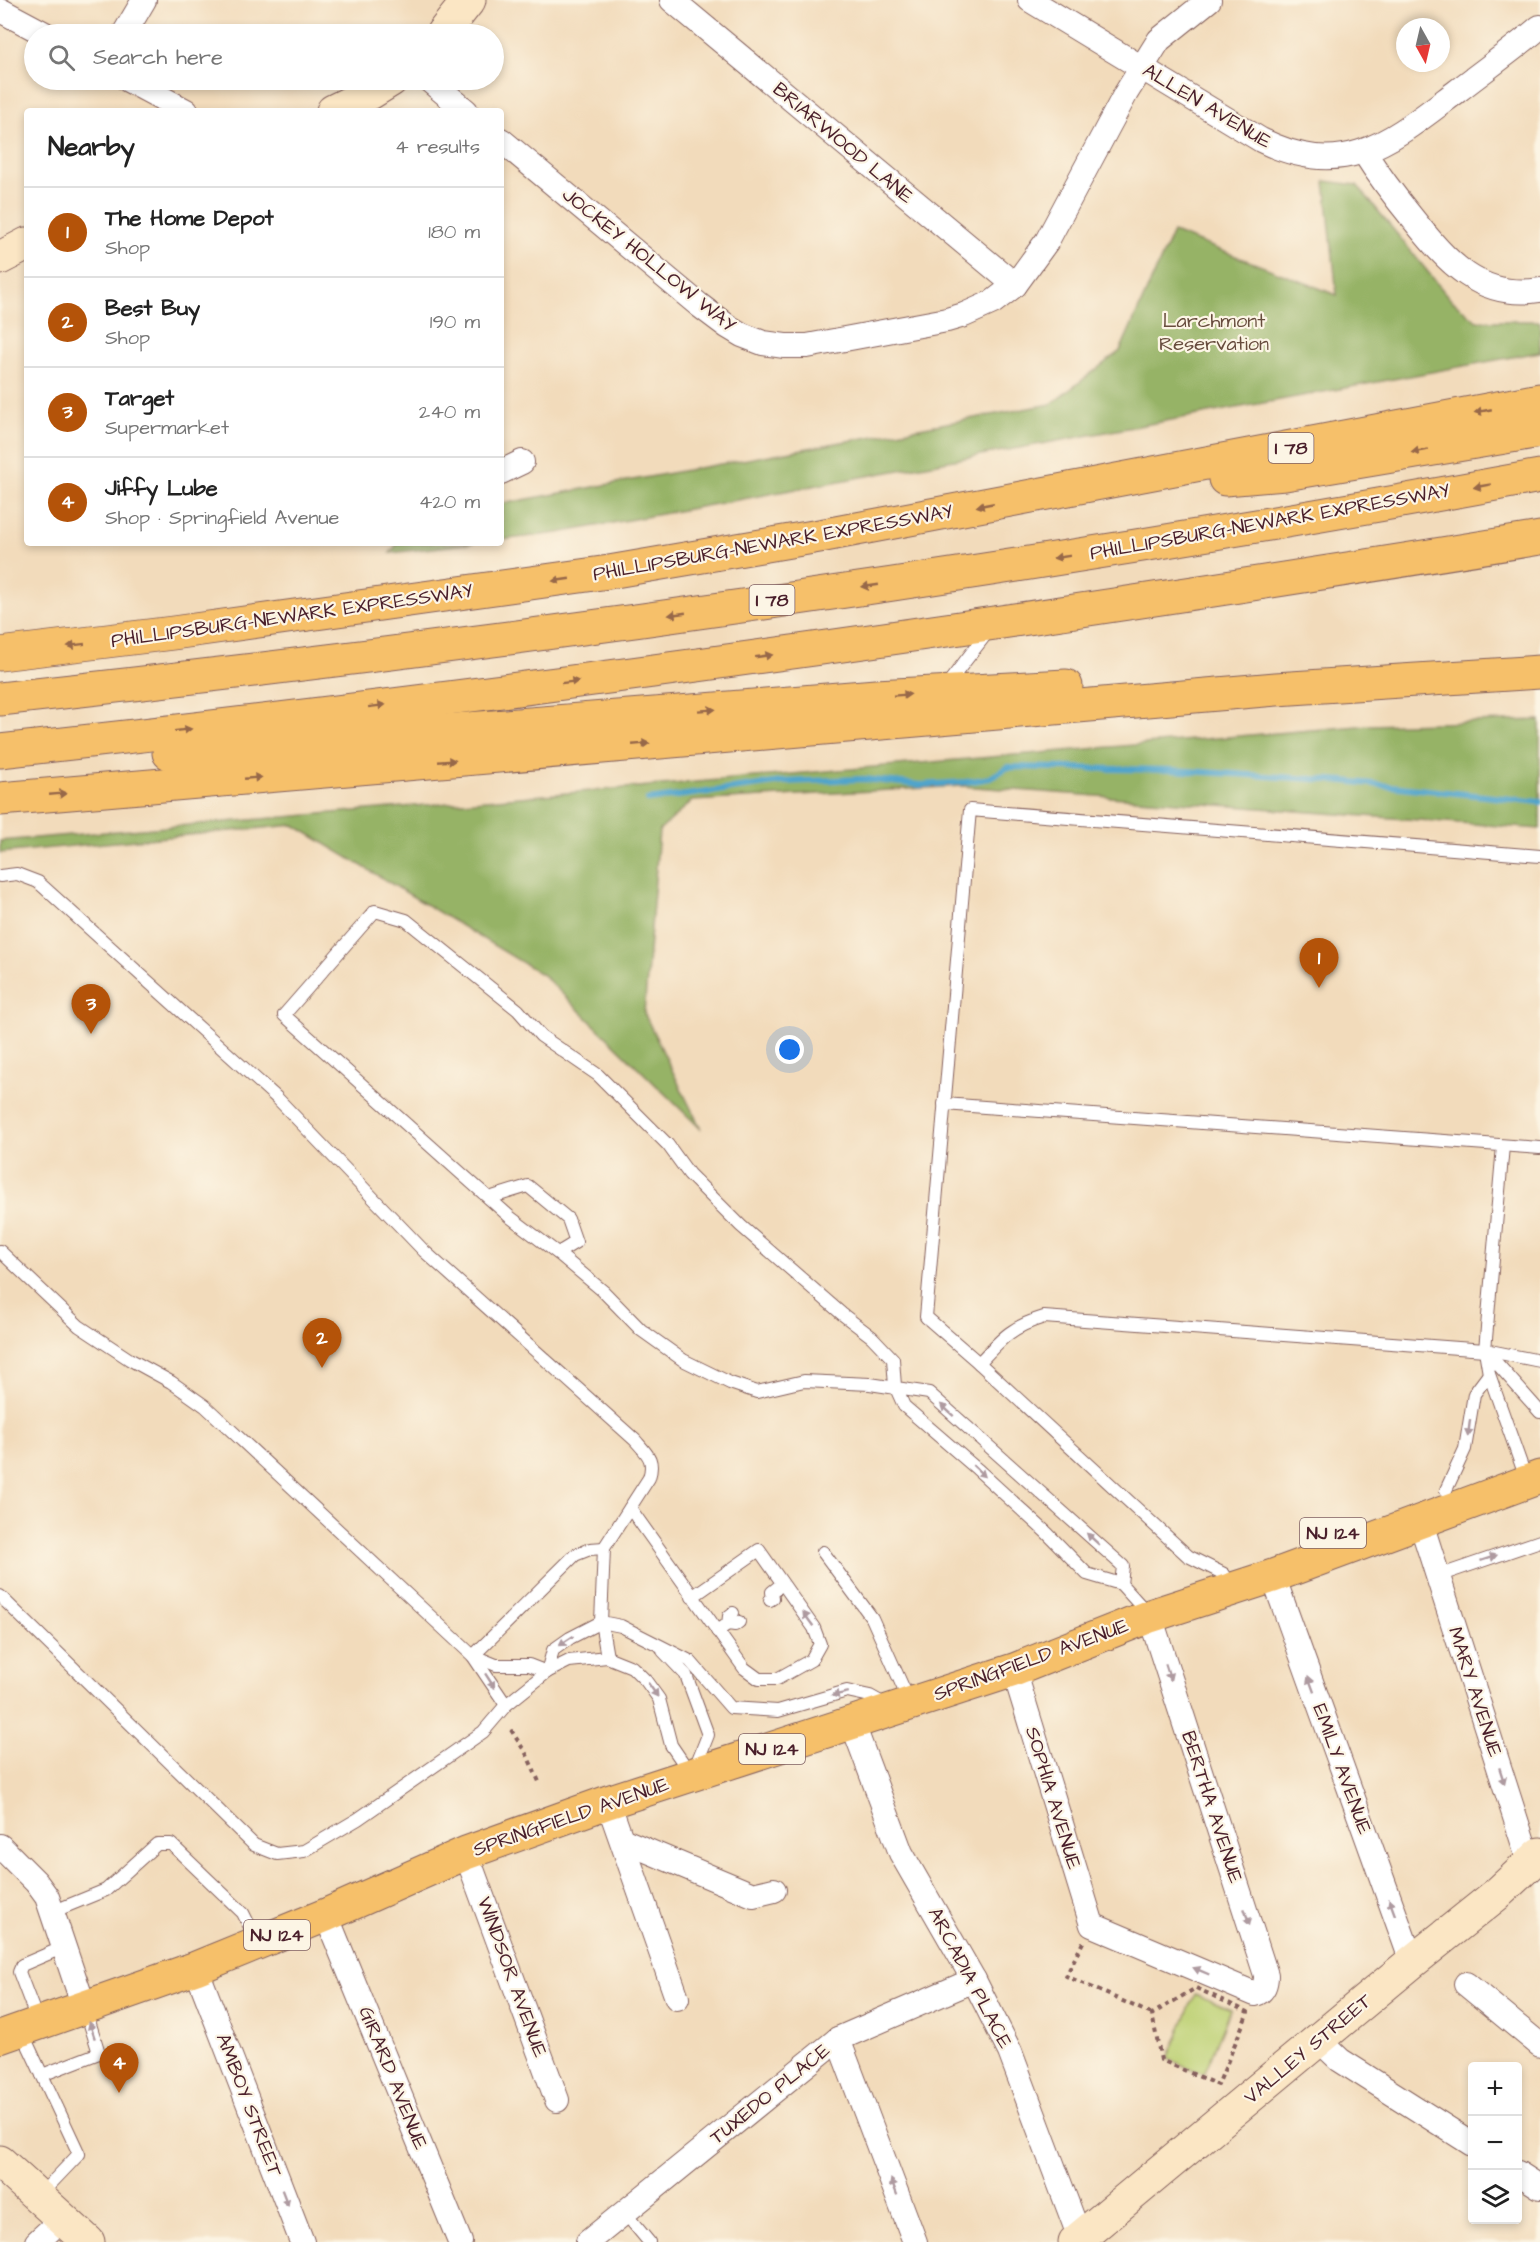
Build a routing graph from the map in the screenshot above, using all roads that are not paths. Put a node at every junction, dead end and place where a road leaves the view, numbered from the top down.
1 (144, 0) edge
2 (469, 0) edge
3 (672, 0) edge
4 (1030, 0) edge
5 (1209, 0) edge
6 (0, 10) edge
7 (26, 24) edge
8 (130, 24) edge
9 (450, 24) edge
10 (1540, 27) edge
11 (1142, 67) junction
12 (147, 90) edge
13 (375, 90) edge
14 (441, 90) edge
15 (180, 108) edge
16 (339, 108) edge
17 (462, 108) edge
18 (504, 142) edge
19 (1364, 152) junction
20 (24, 246) edge
21 (0, 258) edge
22 (1015, 285) junction
23 (1540, 290) edge
24 (1540, 400) edge
25 (1540, 431) edge
26 (522, 462) dead end
27 (504, 471) edge
28 (1540, 476) edge
29 (1043, 495) junction
30 (1540, 538) edge
31 (995, 623) junction
32 (0, 654) edge
33 (1540, 672) edge
34 (1276, 689) junction
35 (942, 692) junction
36 (0, 699) edge
37 (0, 751) edge
38 (0, 762) edge
39 (0, 799) edge
40 (1540, 856) edge
41 (0, 876) edge
42 (944, 1104) junction
43 (1503, 1146) junction
44 (1540, 1148) edge
45 (489, 1198) junction
46 (0, 1251) edge
47 (558, 1253) junction
48 (1485, 1350) junction
49 (1540, 1361) edge
50 (979, 1363) junction
51 (1489, 1374) junction
52 (895, 1386) junction
53 (1540, 1412) edge
54 (1532, 1469) edge
55 (1446, 1490) junction
56 (630, 1508) junction
57 (1420, 1520) junction
58 (1540, 1541) edge
59 (604, 1548) junction
60 (823, 1552) dead end
61 (1224, 1574) junction
62 (1273, 1576) junction
63 (1438, 1576) junction
64 (1121, 1584) junction
65 (0, 1596) edge
66 (692, 1597) junction
67 (1150, 1616) junction
68 (733, 1620) dead end
69 (601, 1622) junction
70 (717, 1631) junction
71 (656, 1644) junction
72 (473, 1656) junction
73 (607, 1657) junction
74 (1014, 1670) junction
75 (547, 1672) junction
76 (506, 1705) junction
77 (902, 1707) junction
78 (852, 1722) junction
79 (692, 1775) junction
80 (608, 1802) junction
81 (622, 1840) junction
82 (0, 1846) edge
83 (466, 1853) junction
84 (1535, 1859) edge
85 (774, 1890) dead end
86 (52, 1912) junction
87 (326, 1914) junction
88 (1092, 1925) joint
89 (258, 1942) junction
90 (64, 1947) junction
91 (1412, 1962) junction
92 (196, 1968) junction
93 (974, 1980) junction
94 (1466, 1984) dead end
95 (677, 1998) dead end
96 (84, 2007) junction
97 (20, 2030) edge
98 (838, 2039) junction
99 (1319, 2040) junction
100 (1540, 2045) edge
101 (42, 2075) junction
102 (557, 2100) dead end
103 (1468, 2141) edge
104 (6, 2171) edge
105 (38, 2197) junction
106 (624, 2212) junction
107 (62, 2219) junction
108 (1077, 2240) edge
109 (37, 2242) edge
110 (88, 2242) edge
111 (302, 2242) edge
112 (460, 2242) edge
113 (588, 2242) edge
114 (649, 2242) edge
115 (915, 2242) edge

1 - 8 street
2 - 9 main road
3 - 22 street, BRIARWOOD LANE
4 - 11 street, ALLEN AVENUE
5 - 11 street, JOCKEY HOLLOW WAY
6 - 7 street
10 - 19 street, ALLEN AVENUE
11 - 19 street, ALLEN AVENUE
11 - 22 street, JOCKEY HOLLOW WAY
12 - 15 street
13 - 16 main road
14 - 17 street
18 - 22 street, JOCKEY HOLLOW WAY
19 - 23 street
20 - 21 main road
24 -> 29 main road, PHILLIPSBURG-NEWARK EXPRESSWAY / I 78
25 -> 29 main road
26 - 27 street
28 -> 36 main road, PHILLIPSBURG-NEWARK EXPRESSWAY / I 78
29 -> 32 main road, PHILLIPSBURG-NEWARK EXPRESSWAY / I 78
30 - 31 main road
31 - 35 lane
37 -> 31 main road
33 - 34 main road
34 - 35 main road
39 -> 34 main road
38 -> 35 main road
40 - 42 lane
41 - 56 lane
42 - 43 lane
42 - 50 lane
43 - 44 lane
43 - 48 lane
45 - 47 lane
45 - 47 lane
45 - 52 lane
46 - 72 lane
47 - 52 lane
48 - 49 lane
48 - 50 lane
48 - 51 lane
48 - 53 lane
50 - 61 lane
51 - 54 lane
51 -> 55 lane
52 -> 64 lane
64 -> 52 lane
54 - 55 main road, SPRINGFIELD AVENUE / NJ 124
54 - 57 main road, SPRINGFIELD AVENUE / NJ 124
55 - 61 main road, SPRINGFIELD AVENUE / NJ 124
56 - 59 lane
56 - 66 lane
57 - 62 main road, SPRINGFIELD AVENUE / NJ 124
57 - 63 street, MARY AVENUE
63 -> 58 lane
59 - 69 lane
59 - 72 lane
60 - 77 lane
61 - 67 main road, SPRINGFIELD AVENUE / NJ 124
62 - 67 main road, SPRINGFIELD AVENUE / NJ 124
91 -> 62 street, EMILY AVENUE
63 -> 84 street, MARY AVENUE
64 - 67 lane
65 - 76 lane
66 - 70 lane
70 -> 66 lane
67 - 74 main road, SPRINGFIELD AVENUE / NJ 124
67 -> 88 street, BERTHA AVENUE
68 - 70 lane
69 - 71 lane
69 - 73 lane
69 -> 75 lane
77 -> 71 lane
71 - 79 lane
72 - 75 lane
72 -> 76 lane
73 - 75 lane
73 -> 79 lane
74 - 77 main road, SPRINGFIELD AVENUE / NJ 124
74 - 88 street, SOPHIA AVENUE
75 - 76 lane
77 - 78 main road, SPRINGFIELD AVENUE / NJ 124
78 - 79 main road, SPRINGFIELD AVENUE / NJ 124
78 - 93 street, ARCADIA PLACE
79 - 80 main road, SPRINGFIELD AVENUE / NJ 124
80 - 81 street
80 - 83 main road, SPRINGFIELD AVENUE / NJ 124
81 - 85 street
81 - 95 street
82 - 86 street
83 - 87 main road, SPRINGFIELD AVENUE / NJ 124
83 - 102 street, WINDSOR AVENUE
84 - 91 main road, VALLEY STREET
86 - 89 lane
86 - 90 street
87 - 89 main road, SPRINGFIELD AVENUE / NJ 124
87 - 112 street, GIRARD AVENUE
89 - 92 main road, SPRINGFIELD AVENUE / NJ 124
90 - 96 street
90 - 97 lane
91 - 99 main road, VALLEY STREET
92 - 96 main road, SPRINGFIELD AVENUE / NJ 124
92 -> 111 street, AMBOY STREET
93 - 98 street, TUXEDO PLACE
93 - 108 street, ARCADIA PLACE
94 - 100 street
96 - 97 main road, SPRINGFIELD AVENUE / NJ 124
101 -> 96 lane
97 - 101 lane
98 - 106 street, TUXEDO PLACE
115 -> 98 street
99 - 103 street
99 - 108 main road, VALLEY STREET
101 - 105 lane
104 - 105 main road
105 - 107 main road
106 - 113 street, TUXEDO PLACE
106 - 114 lane
107 - 109 street
107 - 110 main road

